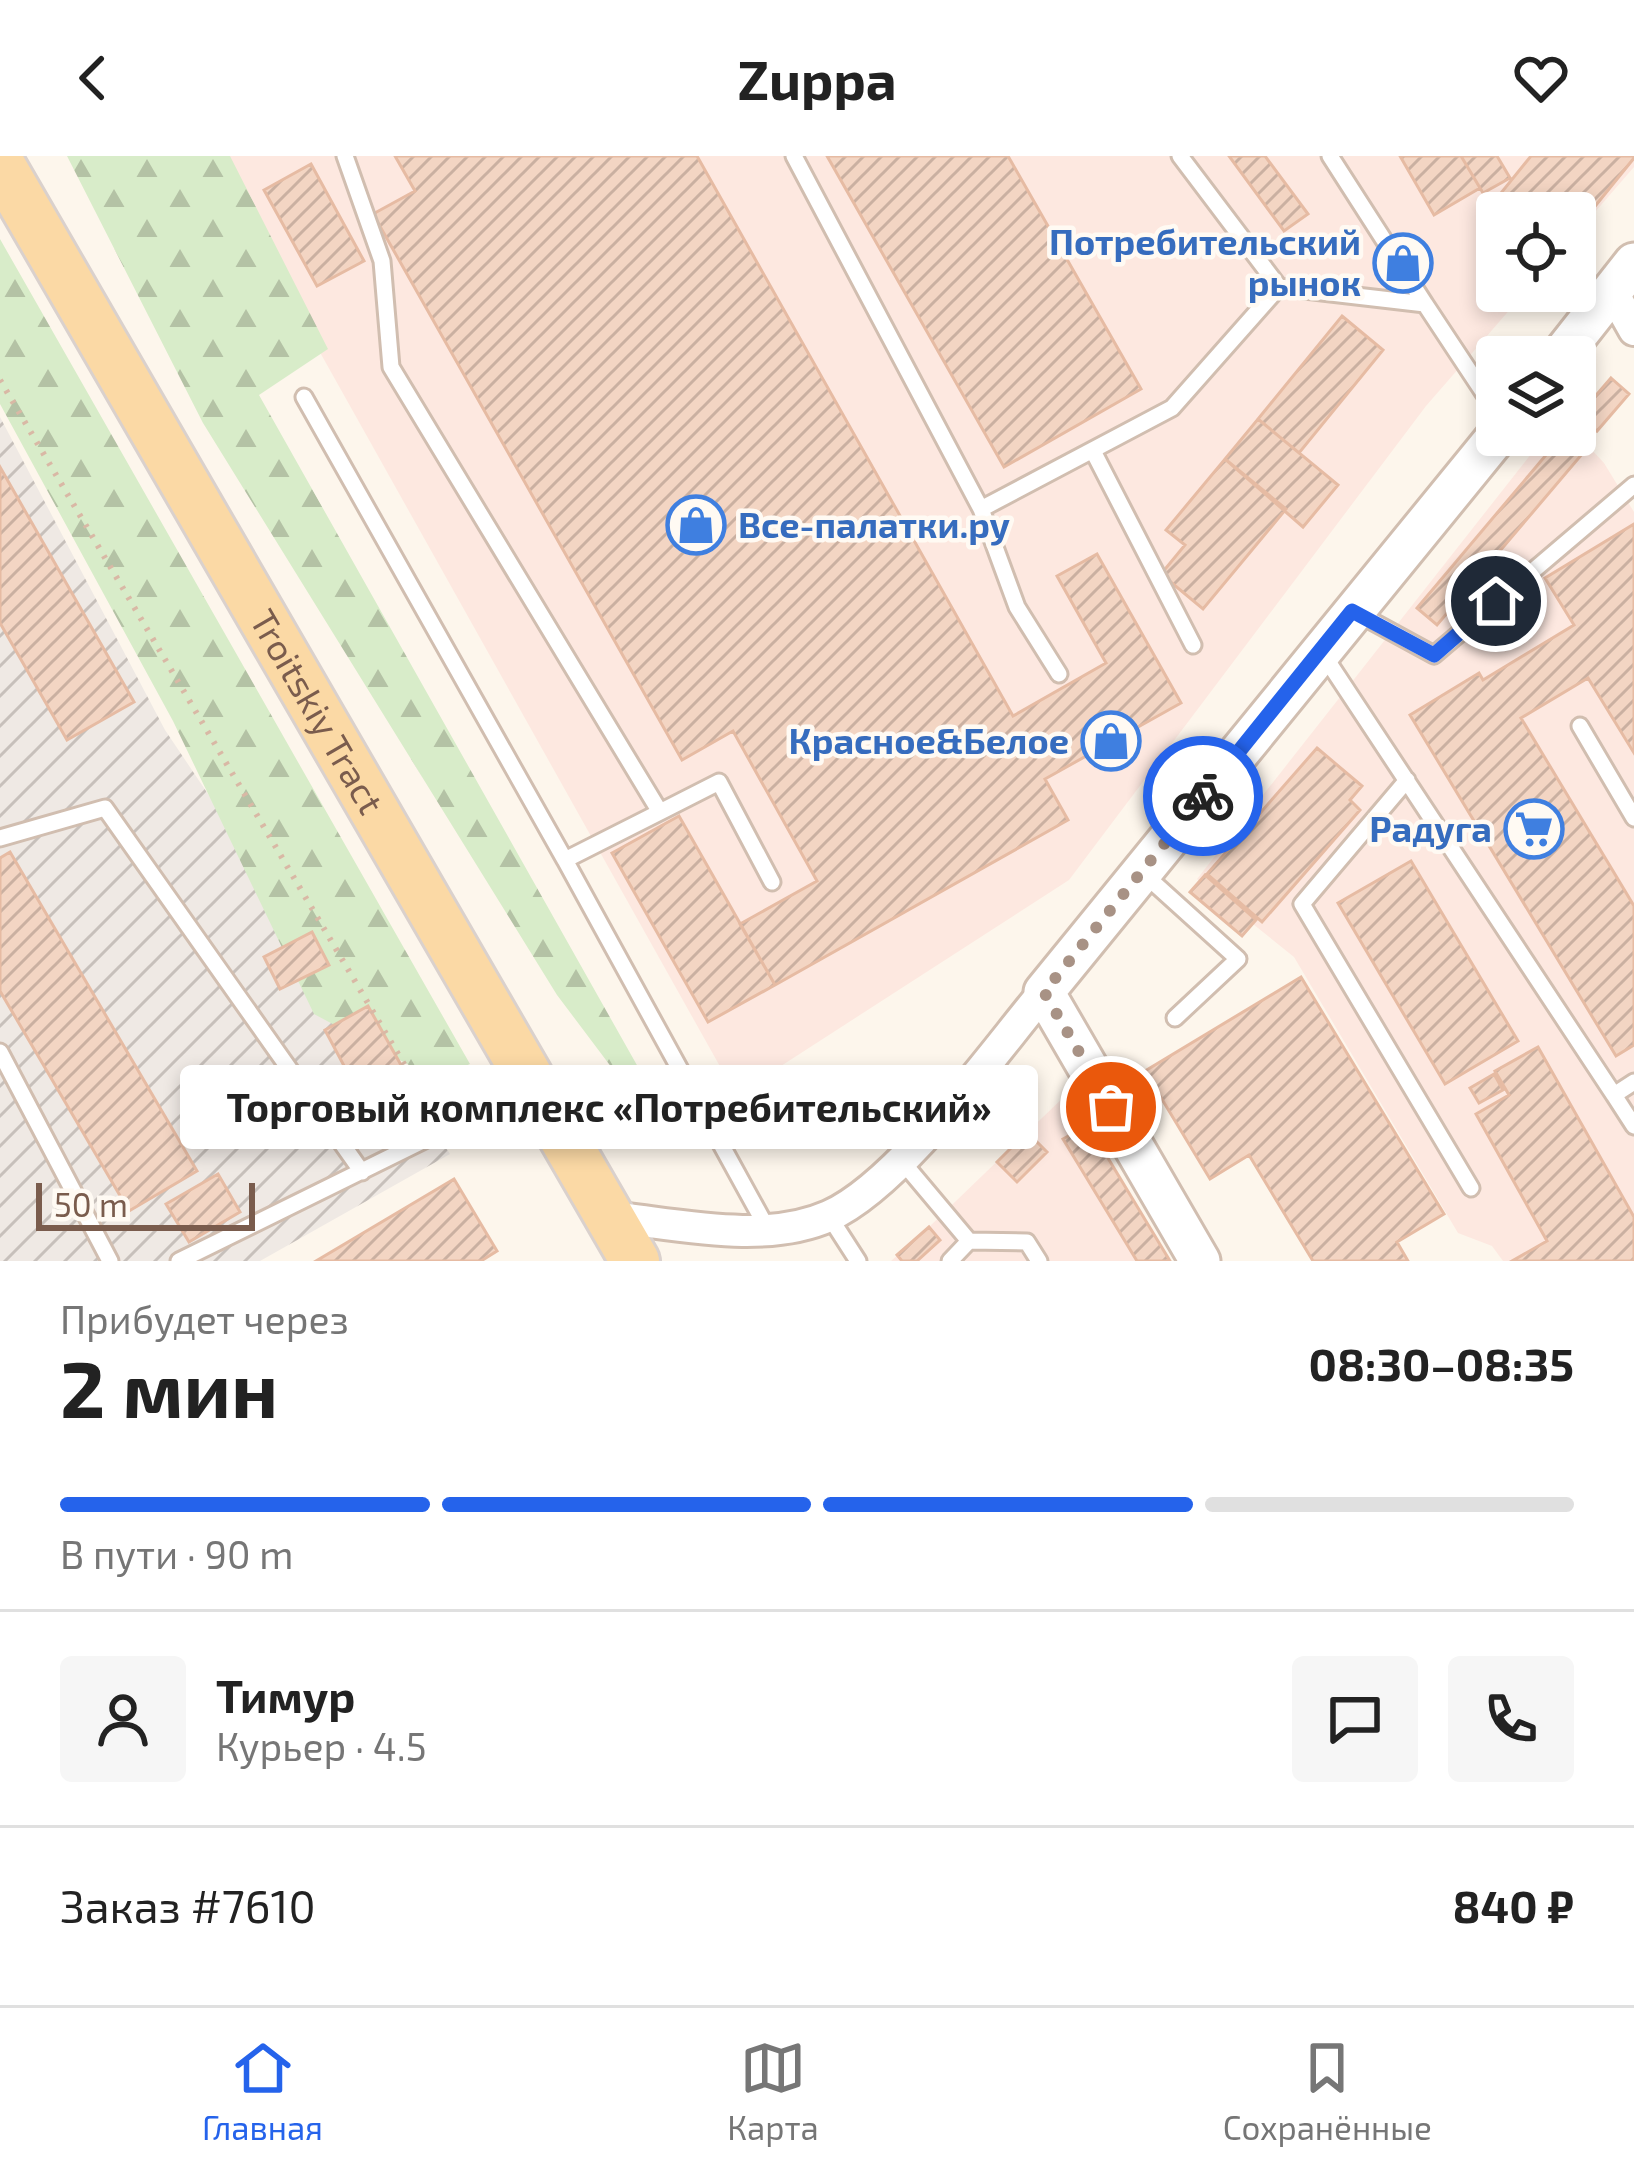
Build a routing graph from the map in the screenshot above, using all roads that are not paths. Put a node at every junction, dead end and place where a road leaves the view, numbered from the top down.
1 (345, 156) edge
2 (794, 156) edge
3 (1180, 156) edge
4 (1330, 156) edge
5 (0, 164) edge
6 (1623, 277) edge
7 (1279, 287) junction
8 (1425, 304) junction
9 (1634, 330) edge
10 (1577, 336) edge
11 (1476, 381) edge
12 (304, 397) dead end
13 (1093, 451) junction
14 (1481, 456) edge
15 (1634, 485) edge
16 (981, 508) junction
17 (1352, 611) junction
18 (1193, 645) dead end
19 (1321, 650) junction
20 (1059, 674) dead end
21 (1580, 726) dead end
22 (1406, 780) junction
23 (660, 812) junction
24 (1634, 818) edge
25 (0, 838) edge
26 (565, 860) junction
27 (1142, 872) junction
28 (772, 881) dead end
29 (1044, 992) junction
30 (1175, 1018) dead end
31 (0, 1052) edge
32 (1634, 1082) edge
33 (532, 1087) junction
34 (1614, 1095) junction
35 (1634, 1126) edge
36 (901, 1160) junction
37 (362, 1172) junction
38 (1471, 1188) dead end
39 (829, 1216) junction
40 (610, 1217) junction
41 (767, 1228) junction
42 (969, 1241) junction
43 (110, 1261) edge
44 (178, 1261) edge
45 (635, 1261) edge
46 (858, 1261) edge
47 (950, 1261) edge
48 (1039, 1261) edge
49 (1201, 1261) edge

1 - 23 lane
2 - 16 lane
3 - 7 lane
4 - 8 lane
5 - 33 main road, Troitskiy Tract
6 - 9 street
6 - 10 street
7 - 8 lane
7 - 13 lane
8 - 11 lane
12 - 26 lane
13 - 16 lane
13 - 18 lane
14 - 17 street
15 - 17 lane
16 - 20 lane
17 - 19 street
19 - 22 lane
19 - 27 street
21 - 24 lane
22 - 34 lane
22 - 38 lane
23 - 26 lane
23 - 28 lane
25 - 37 lane
26 - 41 lane
27 - 29 street
27 - 30 lane
29 - 36 street
29 - 49 street
31 - 43 lane
32 - 34 lane
33 - 37 lane
33 - 40 main road, Troitskiy Tract
34 - 35 lane
36 - 39 street
36 - 42 lane
37 - 44 lane
39 - 41 street
39 - 46 lane
40 - 41 street
40 - 45 main road, Troitskiy Tract
42 - 47 lane
42 - 48 lane

